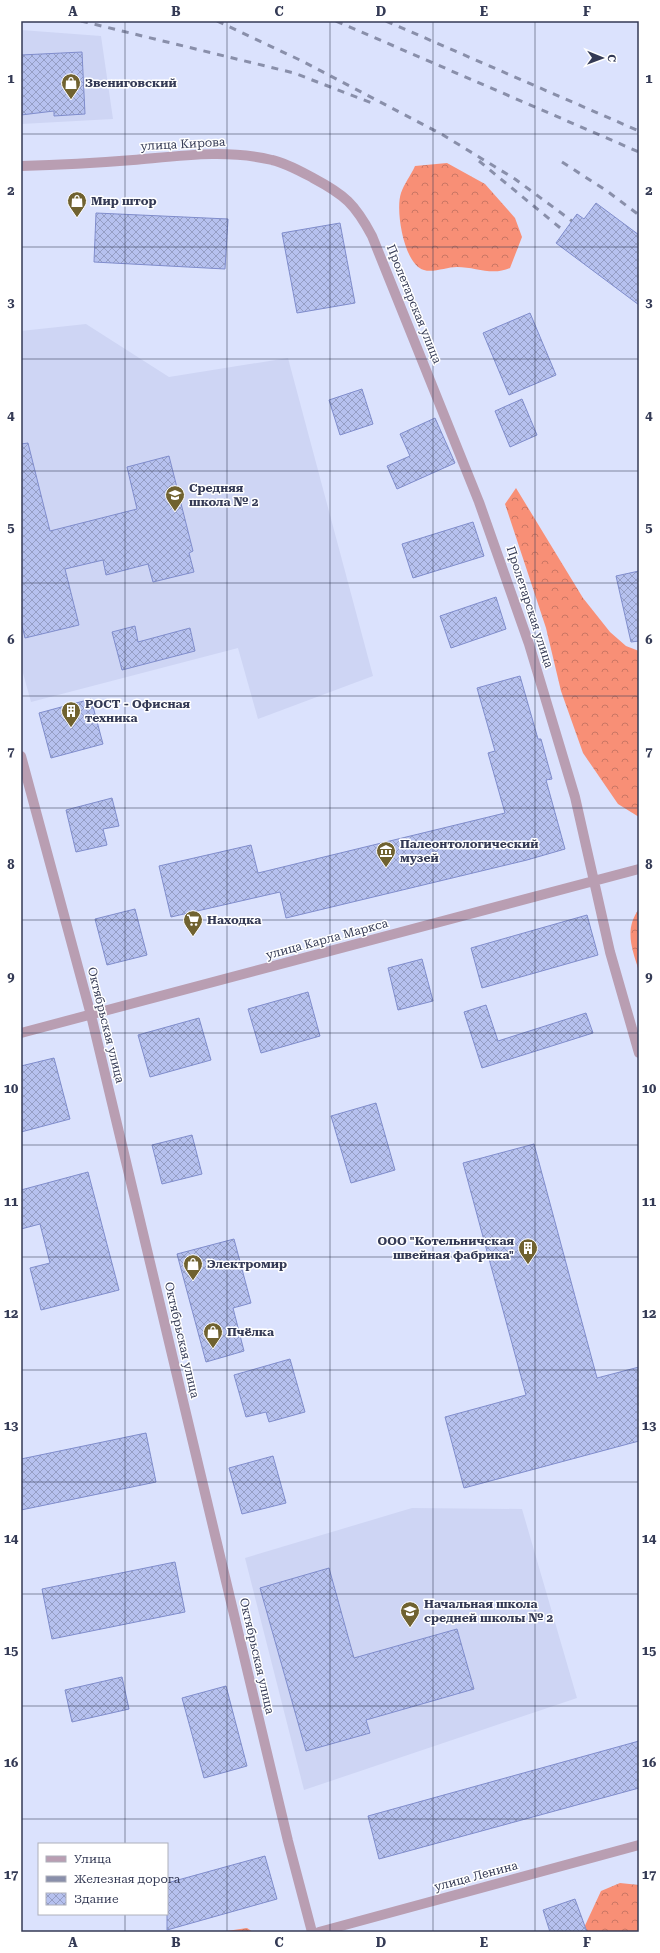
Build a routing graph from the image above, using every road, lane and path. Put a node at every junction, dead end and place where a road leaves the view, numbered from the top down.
1 (21, 166) edge
2 (339, 192) joint
3 (21, 756) edge
4 (639, 869) edge
5 (593, 882) junction
6 (91, 1015) junction
7 (21, 1033) edge
8 (639, 1053) edge
9 (639, 1845) edge
10 (312, 1932) edge
11 (319, 1932) edge

1 - 2 street, улица Кирова
2 - 5 street, Пролетарская улица
3 - 6 street, Октябрьская улица
4 - 5 street, улица Карла Маркса
5 - 6 street, улица Карла Маркса
5 - 8 street, Пролетарская улица
6 - 7 street, улица Карла Маркса
6 - 10 street, Октябрьская улица
9 - 11 street, улица Ленина

